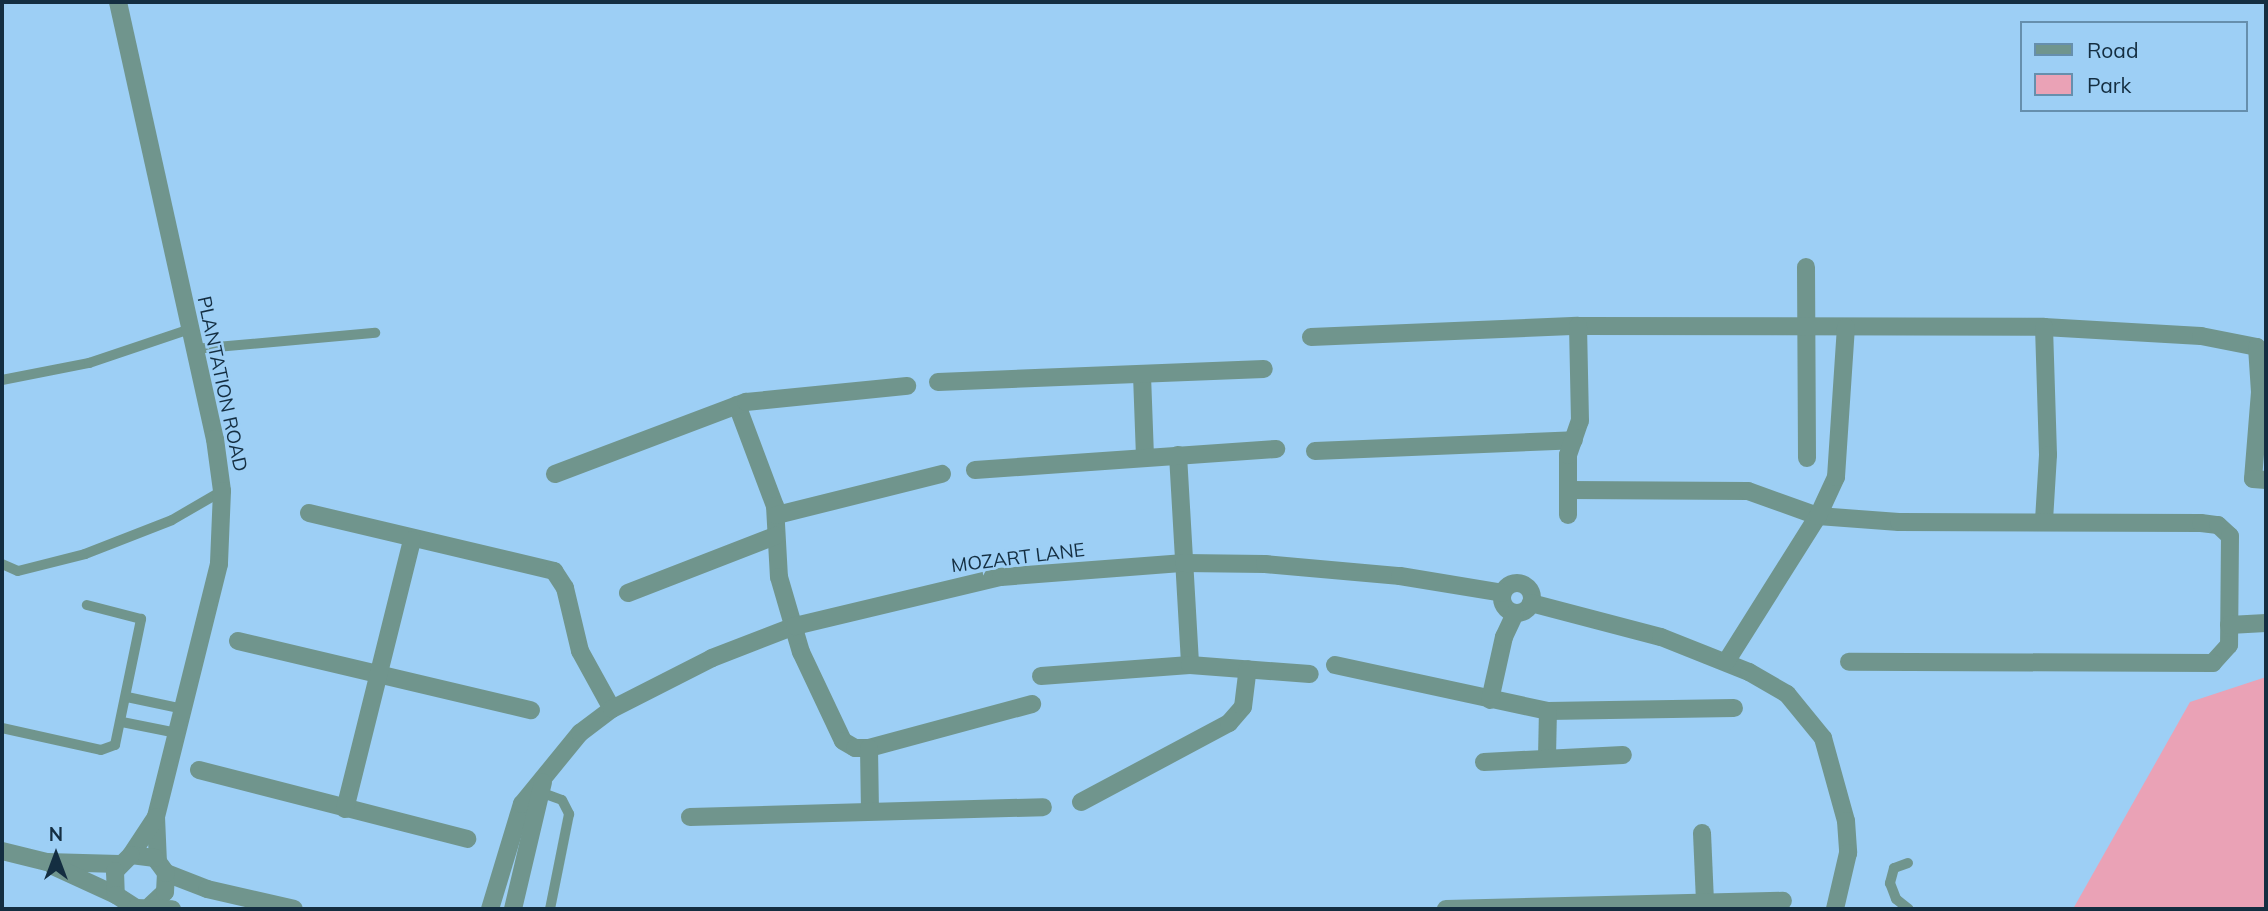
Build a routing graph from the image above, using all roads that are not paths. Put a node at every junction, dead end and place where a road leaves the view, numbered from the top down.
1 (118, 2) edge
2 (1806, 267) dead end
3 (1578, 326) junction
4 (1846, 327) junction
5 (2044, 327) junction
6 (190, 328) junction
7 (1806, 330) junction
8 (375, 333) dead end
9 (1311, 337) dead end
10 (2262, 347) edge
11 (194, 349) junction
12 (1264, 369) dead end
13 (1142, 375) junction
14 (2, 380) edge
15 (938, 382) dead end
16 (906, 386) dead end
17 (737, 405) junction
18 (1574, 440) junction
19 (1276, 449) dead end
20 (1315, 451) dead end
21 (1178, 454) junction
22 (1146, 457) junction
23 (1807, 458) dead end
24 (975, 470) dead end
25 (555, 474) dead end
26 (942, 474) dead end
27 (2266, 480) edge
28 (1568, 490) junction
29 (222, 491) junction
30 (309, 513) dead end
31 (1568, 514) dead end
32 (777, 515) junction
33 (1818, 516) junction
34 (2045, 520) junction
35 (775, 536) junction
36 (412, 540) junction
37 (1184, 563) junction
38 (2, 564) edge
39 (628, 593) dead end
40 (1503, 593) junction
41 (1531, 603) junction
42 (87, 605) dead end
43 (1515, 613) junction
44 (2266, 623) edge
45 (2229, 625) junction
46 (796, 626) junction
47 (238, 640) dead end
48 (1726, 662) junction
49 (1849, 662) dead end
50 (1335, 664) dead end
51 (1190, 665) junction
52 (1248, 669) junction
53 (1310, 674) dead end
54 (378, 675) junction
55 (1041, 676) dead end
56 (127, 696) junction
57 (1490, 700) junction
58 (1032, 704) dead end
59 (1734, 708) dead end
60 (183, 709) junction
61 (611, 709) junction
62 (531, 710) dead end
63 (1548, 711) junction
64 (122, 722) junction
65 (2, 728) edge
66 (177, 733) junction
67 (869, 748) junction
68 (1623, 755) dead end
69 (1547, 757) junction
70 (1484, 762) dead end
71 (199, 770) dead end
72 (543, 784) junction
73 (1081, 802) dead end
74 (1043, 807) dead end
75 (345, 809) junction
76 (870, 809) junction
77 (156, 817) junction
78 (690, 817) dead end
79 (1702, 832) dead end
80 (467, 839) dead end
81 (2, 851) edge
82 (125, 859) junction
83 (47, 862) junction
84 (1908, 863) dead end
85 (162, 867) junction
86 (116, 895) junction
87 (1783, 901) dead end
88 (1705, 903) junction
89 (151, 905) junction
90 (1684, 906) edge
91 (172, 909) edge
92 (294, 909) edge
93 (490, 909) edge
94 (513, 909) edge
95 (550, 909) edge
96 (1447, 909) edge
97 (1835, 909) edge
98 (1909, 909) edge

1 - 6 street, PLANTATION ROAD
2 - 7 street
3 - 7 street
3 - 9 street
3 - 18 street
4 - 5 street
4 - 7 street
4 - 33 street
5 - 10 street
5 - 34 street
6 - 11 street, PLANTATION ROAD
6 - 14 lane
7 - 23 street
8 - 11 lane
10 - 27 street
11 - 29 street, PLANTATION ROAD
12 - 13 street
13 - 15 street
13 - 22 street
16 - 17 street
17 - 25 street
17 - 32 street
18 - 20 street
18 - 28 street
19 - 21 street
21 - 22 street
21 - 37 street
22 - 24 street
26 - 32 street
28 - 31 street
28 - 33 street
29 - 38 lane
29 - 60 street, PLANTATION ROAD
30 - 36 street
32 - 35 street
33 - 34 street
33 - 48 street
34 - 45 street
35 - 39 street
35 - 46 street
36 - 54 street
36 - 61 street
37 - 40 street, MOZART LANE
37 - 46 street, MOZART LANE
37 - 51 street
40 - 41 street
40 - 43 street
41 - 43 street
41 - 48 street
42 - 56 lane
43 - 57 street
44 - 45 street
45 - 49 street
46 - 61 street, MOZART LANE
46 - 67 street
47 - 54 street
48 - 97 street
50 - 57 street
51 - 52 street
51 - 55 street
52 - 53 street
52 - 73 street
54 - 62 street
54 - 75 street
56 - 60 lane
56 - 64 lane
57 - 63 street
58 - 67 street
59 - 63 street
60 - 66 street, PLANTATION ROAD
61 - 72 street, MOZART LANE
63 - 69 street
64 - 65 lane
64 - 66 lane
66 - 77 street, PLANTATION ROAD
67 - 76 street
68 - 69 street
69 - 70 street
71 - 75 street
72 - 93 street, MOZART LANE
72 - 94 street, MOZART LANE
72 - 95 lane
74 - 76 street
75 - 80 street
76 - 78 street
77 - 82 street, PLANTATION ROAD
77 - 85 street, PLANTATION ROAD
79 - 88 street
81 - 83 street
82 - 83 street
82 - 85 street
82 - 86 street
83 - 86 street
84 - 98 lane
85 - 89 street
85 - 92 street
86 - 89 street
87 - 88 street
88 - 90 street
89 - 91 street
90 - 96 street

